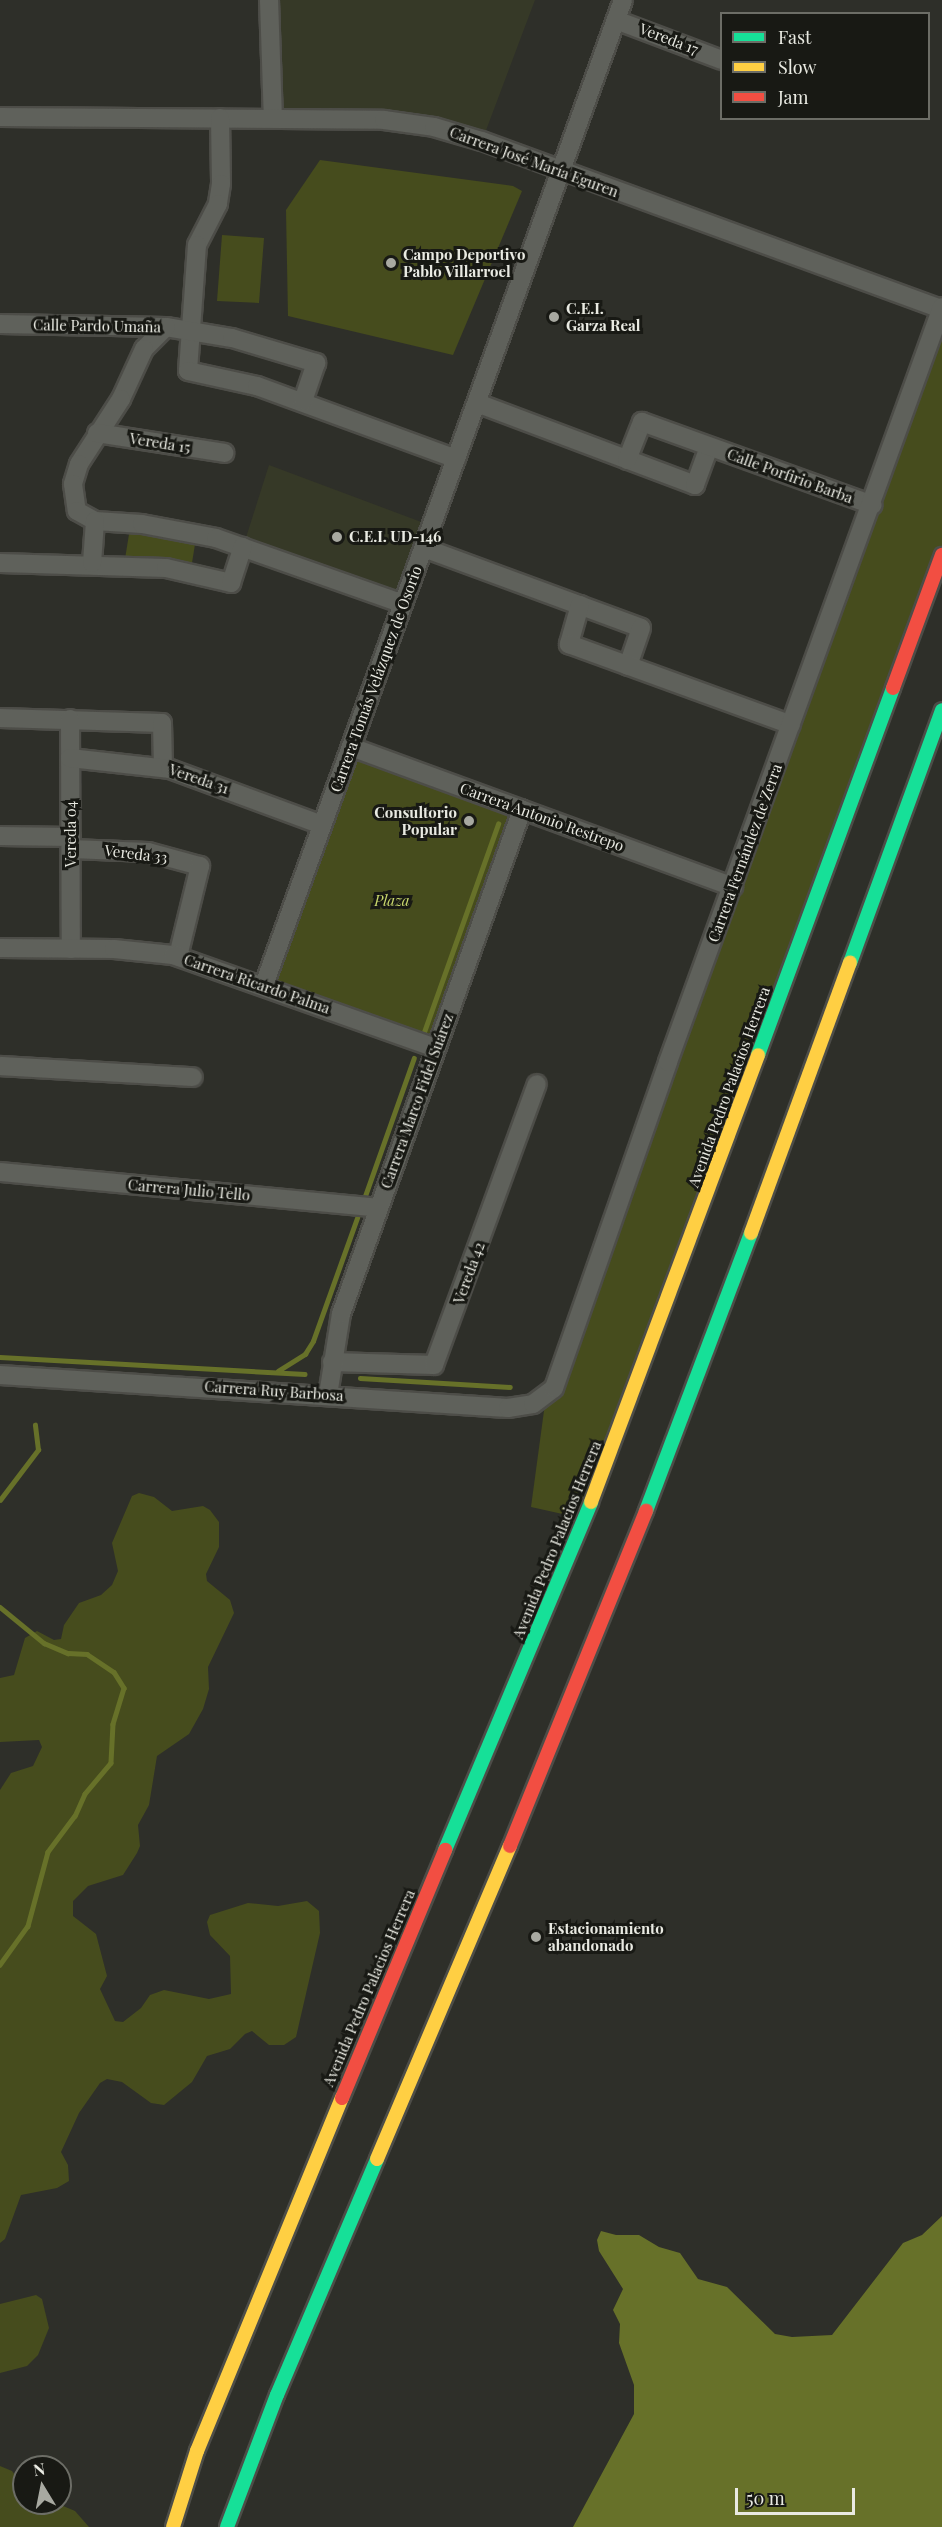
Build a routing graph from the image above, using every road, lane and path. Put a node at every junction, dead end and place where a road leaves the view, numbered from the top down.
1 (269, 0) edge
2 (623, 0) edge
3 (616, 20) junction
4 (720, 59) edge
5 (0, 117) edge
6 (220, 118) junction
7 (273, 118) junction
8 (561, 171) junction
9 (942, 308) edge
10 (0, 324) edge
11 (166, 327) junction
12 (193, 330) junction
13 (303, 401) junction
14 (477, 403) junction
15 (97, 433) junction
16 (709, 447) junction
17 (224, 453) dead end
18 (456, 459) junction
19 (627, 460) junction
20 (872, 505) junction
21 (94, 521) junction
22 (243, 547) junction
23 (424, 548) junction
24 (942, 555) edge
25 (0, 563) edge
26 (92, 563) junction
27 (403, 604) junction
28 (580, 605) junction
29 (628, 666) junction
30 (942, 710) edge
31 (0, 718) edge
32 (70, 719) junction
33 (791, 725) junction
34 (351, 747) junction
35 (70, 758) junction
36 (163, 767) junction
37 (522, 810) junction
38 (322, 825) junction
39 (0, 836) edge
40 (71, 843) junction
41 (733, 887) junction
42 (0, 948) edge
43 (71, 949) junction
44 (178, 956) junction
45 (264, 985) junction
46 (436, 1048) junction
47 (0, 1066) edge
48 (193, 1077) dead end
49 (537, 1083) dead end
50 (0, 1172) edge
51 (378, 1208) junction
52 (332, 1362) junction
53 (0, 1375) edge
54 (328, 1395) junction
55 (546, 1396) joint
56 (173, 2527) edge
57 (227, 2527) edge

1 - 7 street
2 - 3 street, Carrera Tomás Velázquez de Osorio
3 - 4 street, Vereda 17
3 - 8 street, Carrera Tomás Velázquez de Osorio
5 - 6 street, Carrera José María Eguren
6 - 7 street, Carrera José María Eguren
6 - 12 street
7 - 8 street, Carrera José María Eguren
8 - 9 street, Carrera José María Eguren
8 - 14 street, Carrera Tomás Velázquez de Osorio
9 - 20 street, Carrera Fernández de Zerra
10 - 11 street, Calle Pardo Umaña
11 - 12 street, Calle Pardo Umaña
11 - 15 street
12 - 13 street
12 - 13 street, Calle Pardo Umaña
13 - 18 street
14 - 18 street, Carrera Tomás Velázquez de Osorio
14 - 19 street, Calle Porfirio Barba
15 - 17 street, Vereda 15
15 - 21 street
16 - 19 street, Calle Porfirio Barba
16 - 19 street, Calle Porfirio Barba
16 - 20 street, Calle Porfirio Barba
18 - 23 street, Carrera Tomás Velázquez de Osorio
20 - 33 street, Carrera Fernández de Zerra
21 - 22 street
21 - 26 street
22 - 26 street
22 - 27 street
23 - 27 street, Carrera Tomás Velázquez de Osorio
23 - 28 street
24 - 56 main road, Avenida Pedro Palacios Herrera
25 - 26 street
27 - 34 street, Carrera Tomás Velázquez de Osorio
28 - 29 street
28 - 29 street
29 - 33 street
30 - 57 main road
31 - 32 street
32 - 35 street, Vereda 04
32 - 36 street
33 - 41 street, Carrera Fernández de Zerra
34 - 37 street, Carrera Antonio Restrepo
34 - 38 street, Carrera Tomás Velázquez de Osorio
35 - 36 street, Vereda 31
35 - 40 street, Vereda 04
36 - 38 street, Vereda 31
37 - 41 street, Carrera Antonio Restrepo
37 - 46 street, Carrera Marco Fidel Suárez
38 - 45 street, Carrera Tomás Velázquez de Osorio
39 - 40 street, Vereda 33
40 - 43 street, Vereda 04
40 - 44 street, Vereda 33
41 - 55 street, Carrera Fernández de Zerra
42 - 43 street, Carrera Ricardo Palma
43 - 44 street, Carrera Ricardo Palma
44 - 45 street, Carrera Ricardo Palma
45 - 46 street, Carrera Ricardo Palma
46 - 51 street, Carrera Marco Fidel Suárez
47 - 48 street
49 - 52 street, Vereda 42
50 - 51 street, Carrera Julio Tello
51 - 52 street, Carrera Marco Fidel Suárez
52 - 54 street, Carrera Marco Fidel Suárez
53 - 54 street, Carrera Ruy Barbosa
54 - 55 street, Carrera Ruy Barbosa

